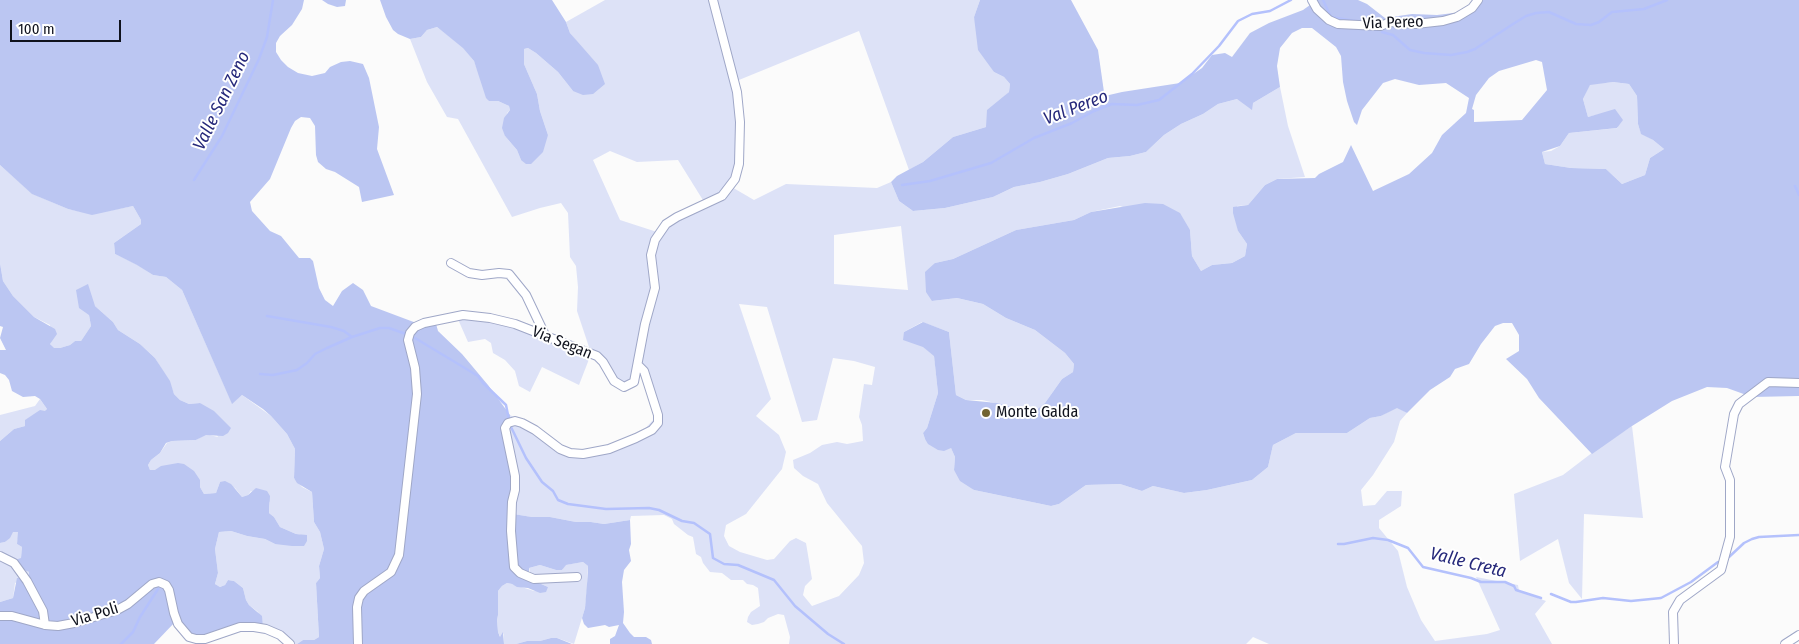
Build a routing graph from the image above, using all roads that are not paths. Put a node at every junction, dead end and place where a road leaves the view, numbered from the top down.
1 (713, 0) edge
2 (1312, 0) edge
3 (1478, 0) edge
4 (451, 263) dead end
5 (545, 335) junction
6 (638, 365) junction
7 (1799, 383) edge
8 (0, 556) edge
9 (577, 577) dead end
10 (0, 616) edge
11 (45, 625) junction
12 (1799, 634) edge
13 (290, 644) edge
14 (358, 644) edge
15 (1674, 644) edge
16 (1785, 644) edge

1 - 6 street, Via Segan
2 - 3 street, Via Pereo
4 - 5 street
5 - 6 street, Via Segan
5 - 14 street, Via Segan
6 - 9 street
7 - 15 street
8 - 11 street
10 - 11 street, Via Poli
11 - 13 street, Via Poli
12 - 16 street

